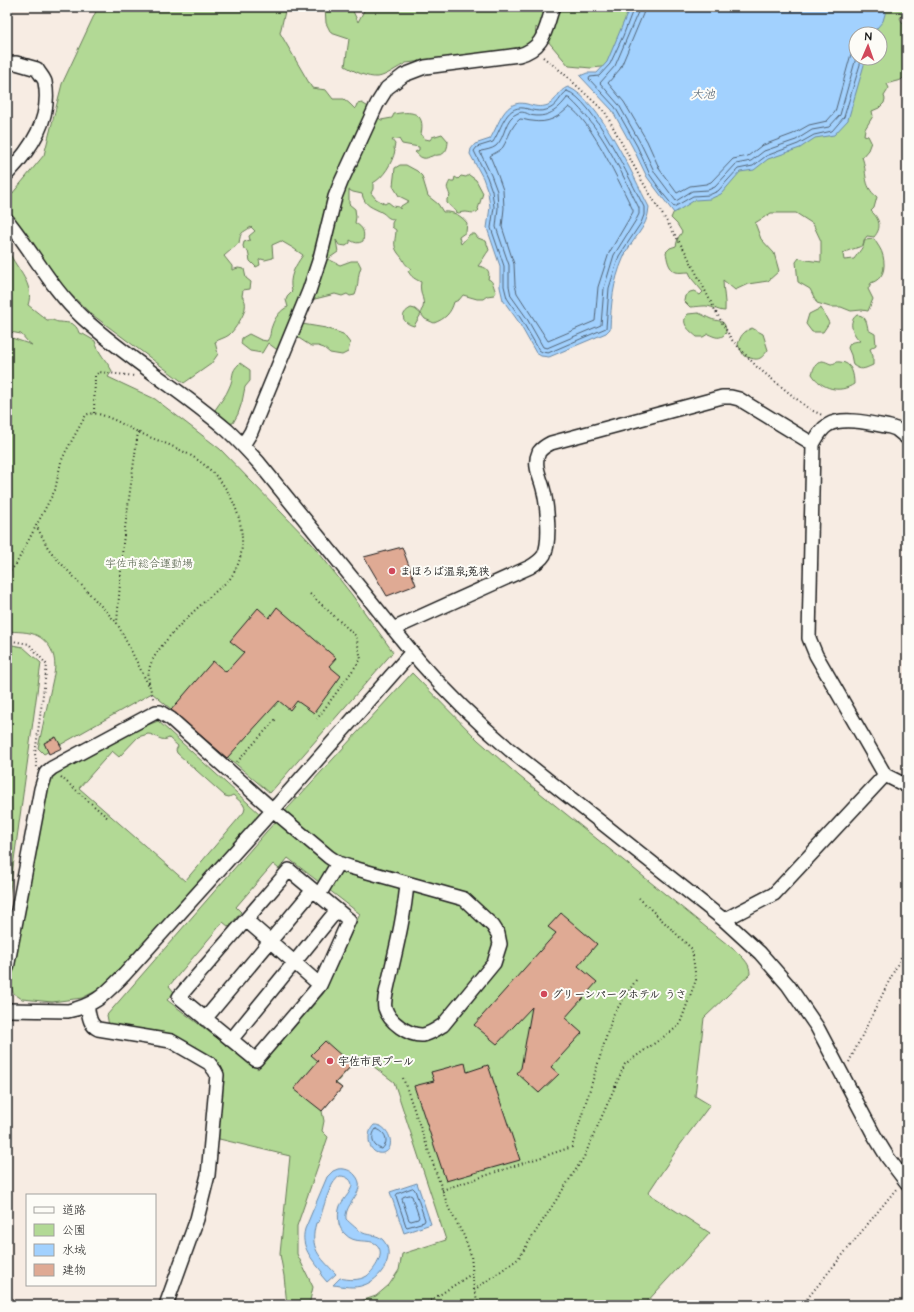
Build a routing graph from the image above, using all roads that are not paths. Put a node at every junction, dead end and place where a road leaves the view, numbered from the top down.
1 (553, 7) edge
2 (7, 64) edge
3 (7, 174) edge
4 (7, 220) edge
5 (907, 438) edge
6 (813, 444) junction
7 (243, 445) junction
8 (393, 629) junction
9 (412, 652) junction
10 (885, 775) junction
11 (907, 786) edge
12 (273, 810) junction
13 (338, 863) junction
14 (407, 883) junction
15 (316, 893) junction
16 (337, 910) junction
17 (246, 920) junction
18 (724, 920) junction
19 (270, 941) junction
20 (294, 962) junction
21 (7, 968) edge
22 (320, 986) junction
23 (87, 1005) junction
24 (7, 1010) edge
25 (204, 1019) junction
26 (231, 1040) junction
27 (906, 1181) edge
28 (166, 1305) edge

1 - 7 street
2 - 3 street
4 - 7 street
5 - 6 street
6 - 8 street
6 - 10 street
7 - 8 street
8 - 9 street
9 - 12 street
9 - 18 street
10 - 11 street
10 - 18 street
12 - 13 street
12 - 21 street
12 - 23 street
13 - 14 street
13 - 15 street
14 - 14 street
15 - 16 street
15 - 17 street
15 - 19 street
16 - 20 street
16 - 22 street
17 - 19 street
17 - 25 street
18 - 27 street
19 - 20 street
19 - 25 street
20 - 22 street
20 - 26 street
22 - 26 street
23 - 24 street
23 - 28 street
25 - 26 street

